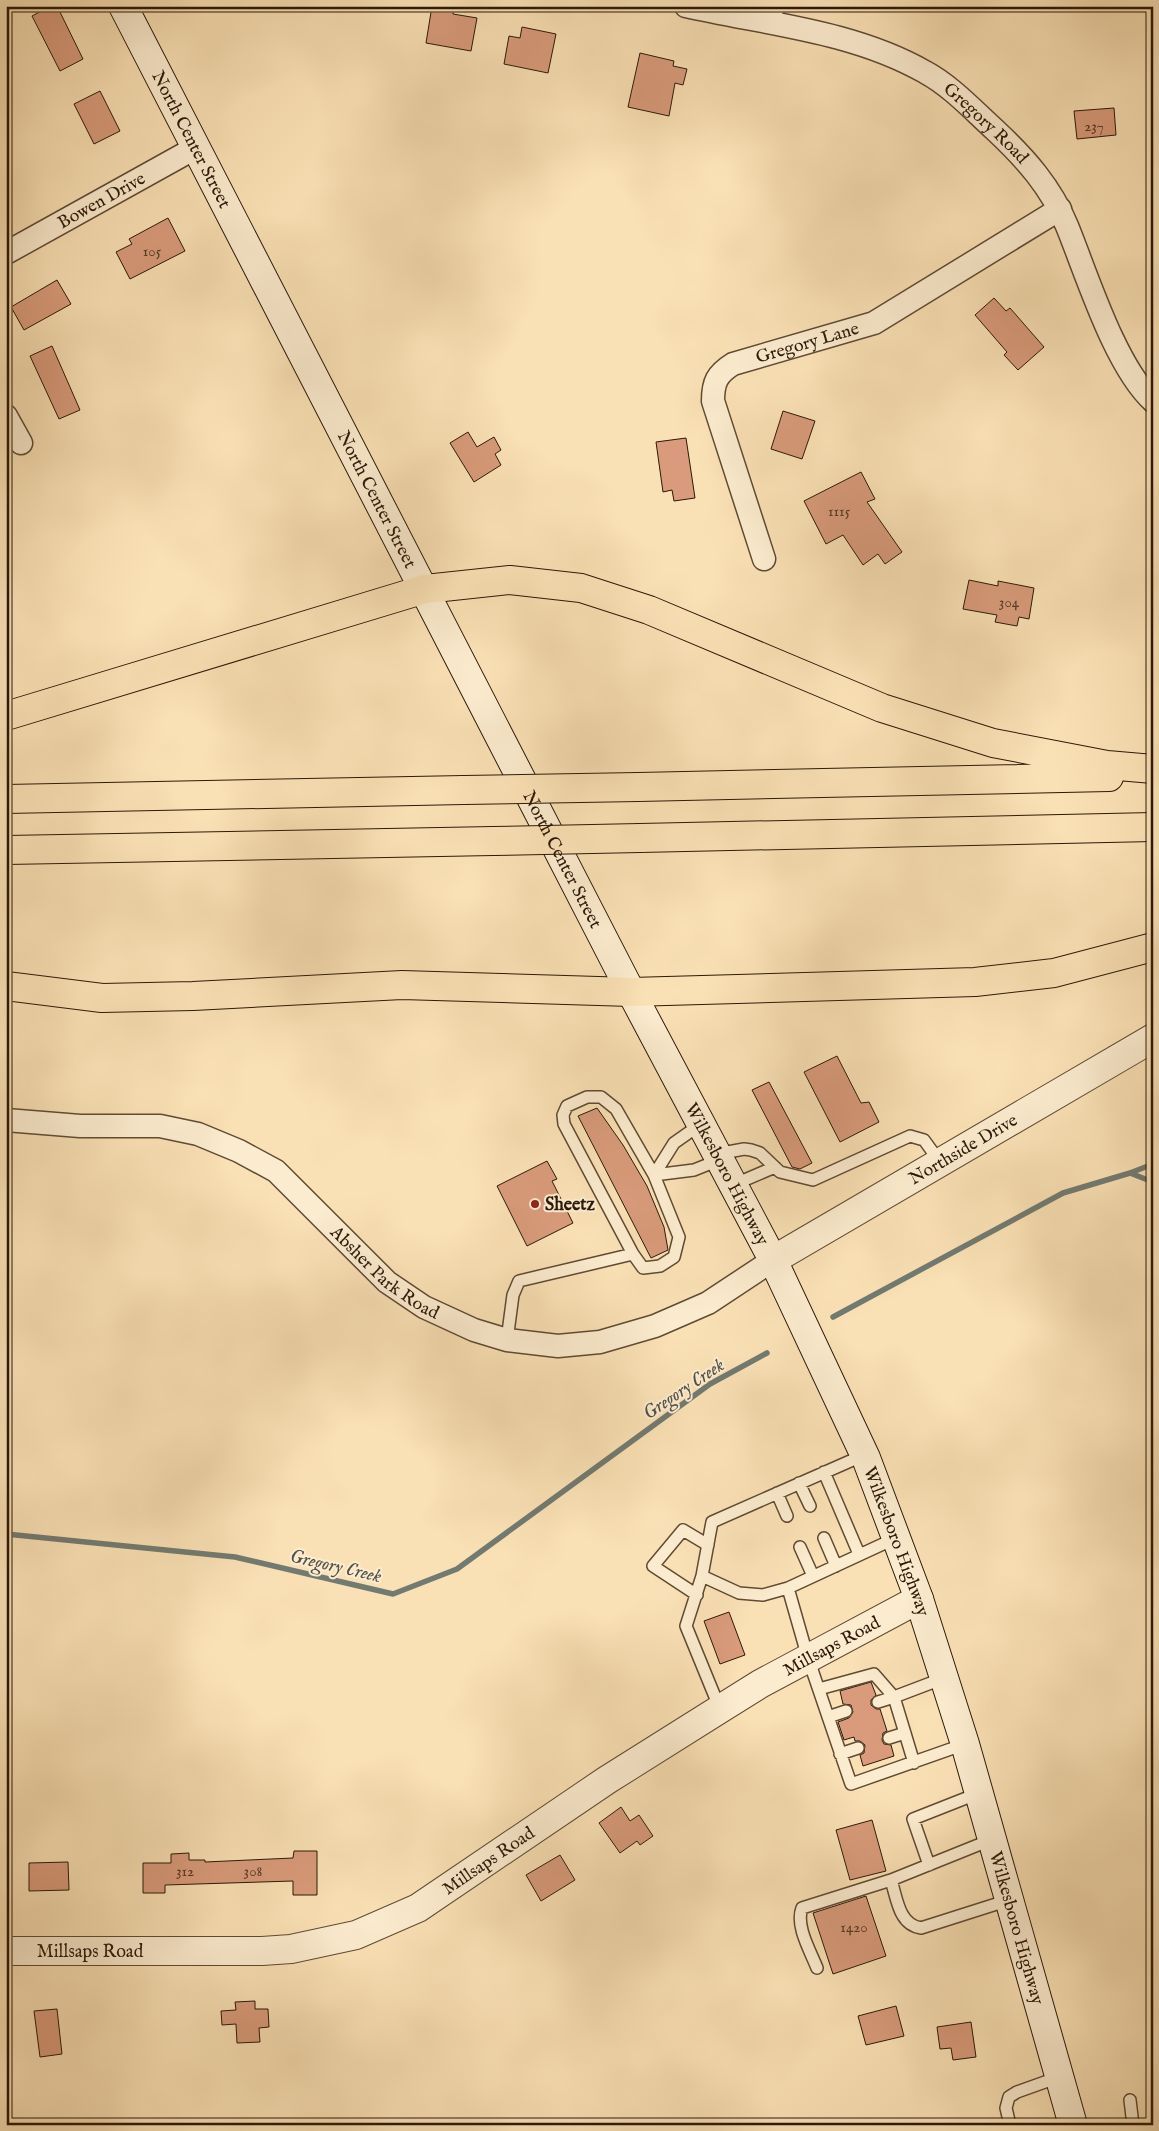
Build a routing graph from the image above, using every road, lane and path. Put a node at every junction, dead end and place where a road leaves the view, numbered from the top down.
1 (123, 6) edge
2 (686, 6) edge
3 (774, 6) edge
4 (732, 17) junction
5 (197, 147) junction
6 (1060, 209) junction
7 (6, 253) edge
8 (1153, 401) edge
9 (6, 416) edge
10 (21, 444) dead end
11 (764, 559) dead end
12 (425, 589) junction
13 (6, 716) edge
14 (1153, 769) edge
15 (1153, 776) edge
16 (6, 799) edge
17 (1153, 827) edge
18 (6, 850) edge
19 (1153, 947) edge
20 (6, 986) edge
21 (631, 992) junction
22 (1153, 1038) edge
23 (6, 1120) edge
24 (702, 1123) junction
25 (718, 1157) junction
26 (940, 1162) junction
27 (775, 1167) junction
28 (654, 1175) junction
29 (733, 1185) junction
30 (633, 1254) junction
31 (773, 1260) junction
32 (507, 1340) junction
33 (864, 1454) junction
34 (824, 1472) junction
35 (799, 1483) junction
36 (776, 1493) junction
37 (810, 1506) dead end
38 (787, 1516) dead end
39 (824, 1538) dead end
40 (896, 1538) junction
41 (708, 1546) junction
42 (800, 1547) dead end
43 (859, 1554) junction
44 (836, 1566) junction
45 (702, 1576) junction
46 (813, 1576) junction
47 (788, 1588) junction
48 (697, 1595) junction
49 (919, 1599) junction
50 (808, 1658) junction
51 (945, 1678) junction
52 (819, 1689) junction
53 (894, 1697) junction
54 (878, 1702) dead end
55 (720, 1709) junction
56 (846, 1712) dead end
57 (828, 1717) junction
58 (905, 1733) junction
59 (889, 1738) dead end
60 (965, 1744) junction
61 (858, 1748) dead end
62 (840, 1754) junction
63 (914, 1763) junction
64 (980, 1793) junction
65 (993, 1839) junction
66 (929, 1865) junction
67 (891, 1880) junction
68 (1010, 1899) junction
69 (6, 1951) edge
70 (817, 1968) dead end
71 (1060, 2077) junction
72 (1130, 2100) dead end
73 (1010, 2125) edge
74 (1073, 2125) edge
75 (1133, 2125) edge

1 - 5 main road, North Center Street
2 - 4 street, Gregory Road
3 - 4 street
4 - 6 street, Gregory Road
5 - 7 street, Bowen Drive
5 - 12 main road, North Center Street
6 - 8 street, Gregory Road
6 - 11 street, Gregory Lane
9 - 10 street
12 - 13 highway
12 - 14 highway
12 - 21 main road, North Center Street
15 - 16 highway, bridge
17 - 18 highway, bridge
19 - 21 highway
20 - 21 highway
21 - 24 main road, Wilkesboro Highway
22 - 26 main road, Northside Drive
23 - 32 street, Absher Park Road
24 - 25 main road, Wilkesboro Highway
24 - 28 lane
25 - 27 lane
25 - 28 lane
25 - 29 main road, Wilkesboro Highway
26 - 27 lane
26 - 31 main road, Northside Drive
27 - 29 lane
28 - 30 lane
28 - 30 lane
29 - 31 main road, Wilkesboro Highway
30 - 32 lane
31 - 32 street, Absher Park Road
31 - 33 main road, Wilkesboro Highway
33 - 34 lane
33 - 40 main road, Wilkesboro Highway
34 - 35 lane
34 - 43 lane
35 - 36 lane
35 - 37 lane
36 - 38 lane
36 - 41 lane
39 - 44 lane
40 - 43 lane
40 - 49 main road, Wilkesboro Highway
41 - 45 lane
41 - 48 lane
42 - 46 lane
43 - 44 lane
44 - 46 lane
45 - 47 lane
45 - 48 lane
46 - 47 lane
47 - 50 lane
48 - 55 lane
49 - 50 main road, Millsaps Road
49 - 51 main road, Wilkesboro Highway
50 - 52 lane
50 - 55 main road, Millsaps Road
51 - 53 lane
51 - 60 main road, Wilkesboro Highway
52 - 53 lane
52 - 57 lane
53 - 54 lane
53 - 58 lane
55 - 69 main road, Millsaps Road
56 - 57 lane
57 - 62 lane
58 - 59 lane
58 - 63 lane
60 - 63 lane
60 - 64 main road, Wilkesboro Highway
61 - 62 lane
62 - 63 lane
64 - 65 main road, Wilkesboro Highway
64 - 66 lane
65 - 66 lane
65 - 68 main road, Wilkesboro Highway
66 - 67 lane
67 - 68 lane
67 - 70 lane
68 - 71 main road, Wilkesboro Highway
71 - 73 lane
71 - 74 main road, Wilkesboro Highway
72 - 75 lane

